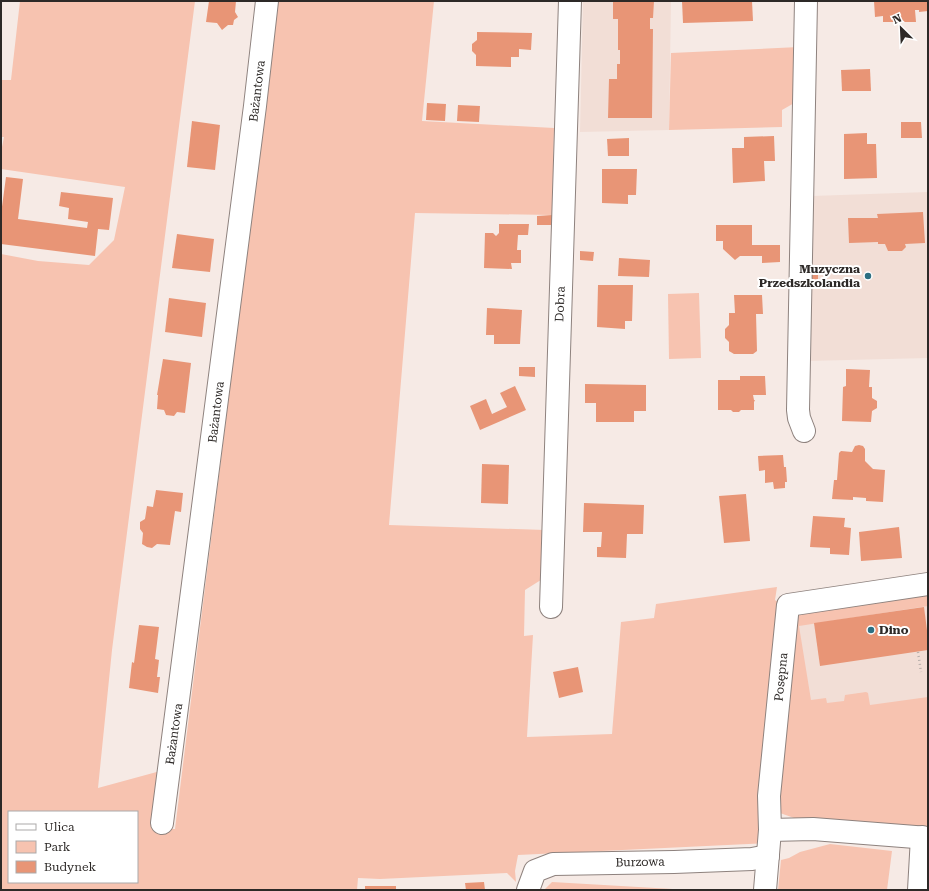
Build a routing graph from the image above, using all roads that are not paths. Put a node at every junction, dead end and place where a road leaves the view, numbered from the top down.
1 (267, 1) edge
2 (570, 1) edge
3 (806, 1) edge
4 (804, 431) dead end
5 (928, 584) edge
6 (550, 607) dead end
7 (162, 823) dead end
8 (770, 830) junction
9 (925, 837) edge
10 (768, 856) junction
11 (528, 890) edge
12 (765, 890) edge
13 (919, 890) edge

1 - 7 street, Bażantowa
2 - 6 street, Dobra
3 - 4 street
5 - 8 street, Posępna
8 - 9 street
8 - 10 street, Posępna
9 - 13 street
10 - 11 street, Burzowa
10 - 12 street, Posępna

